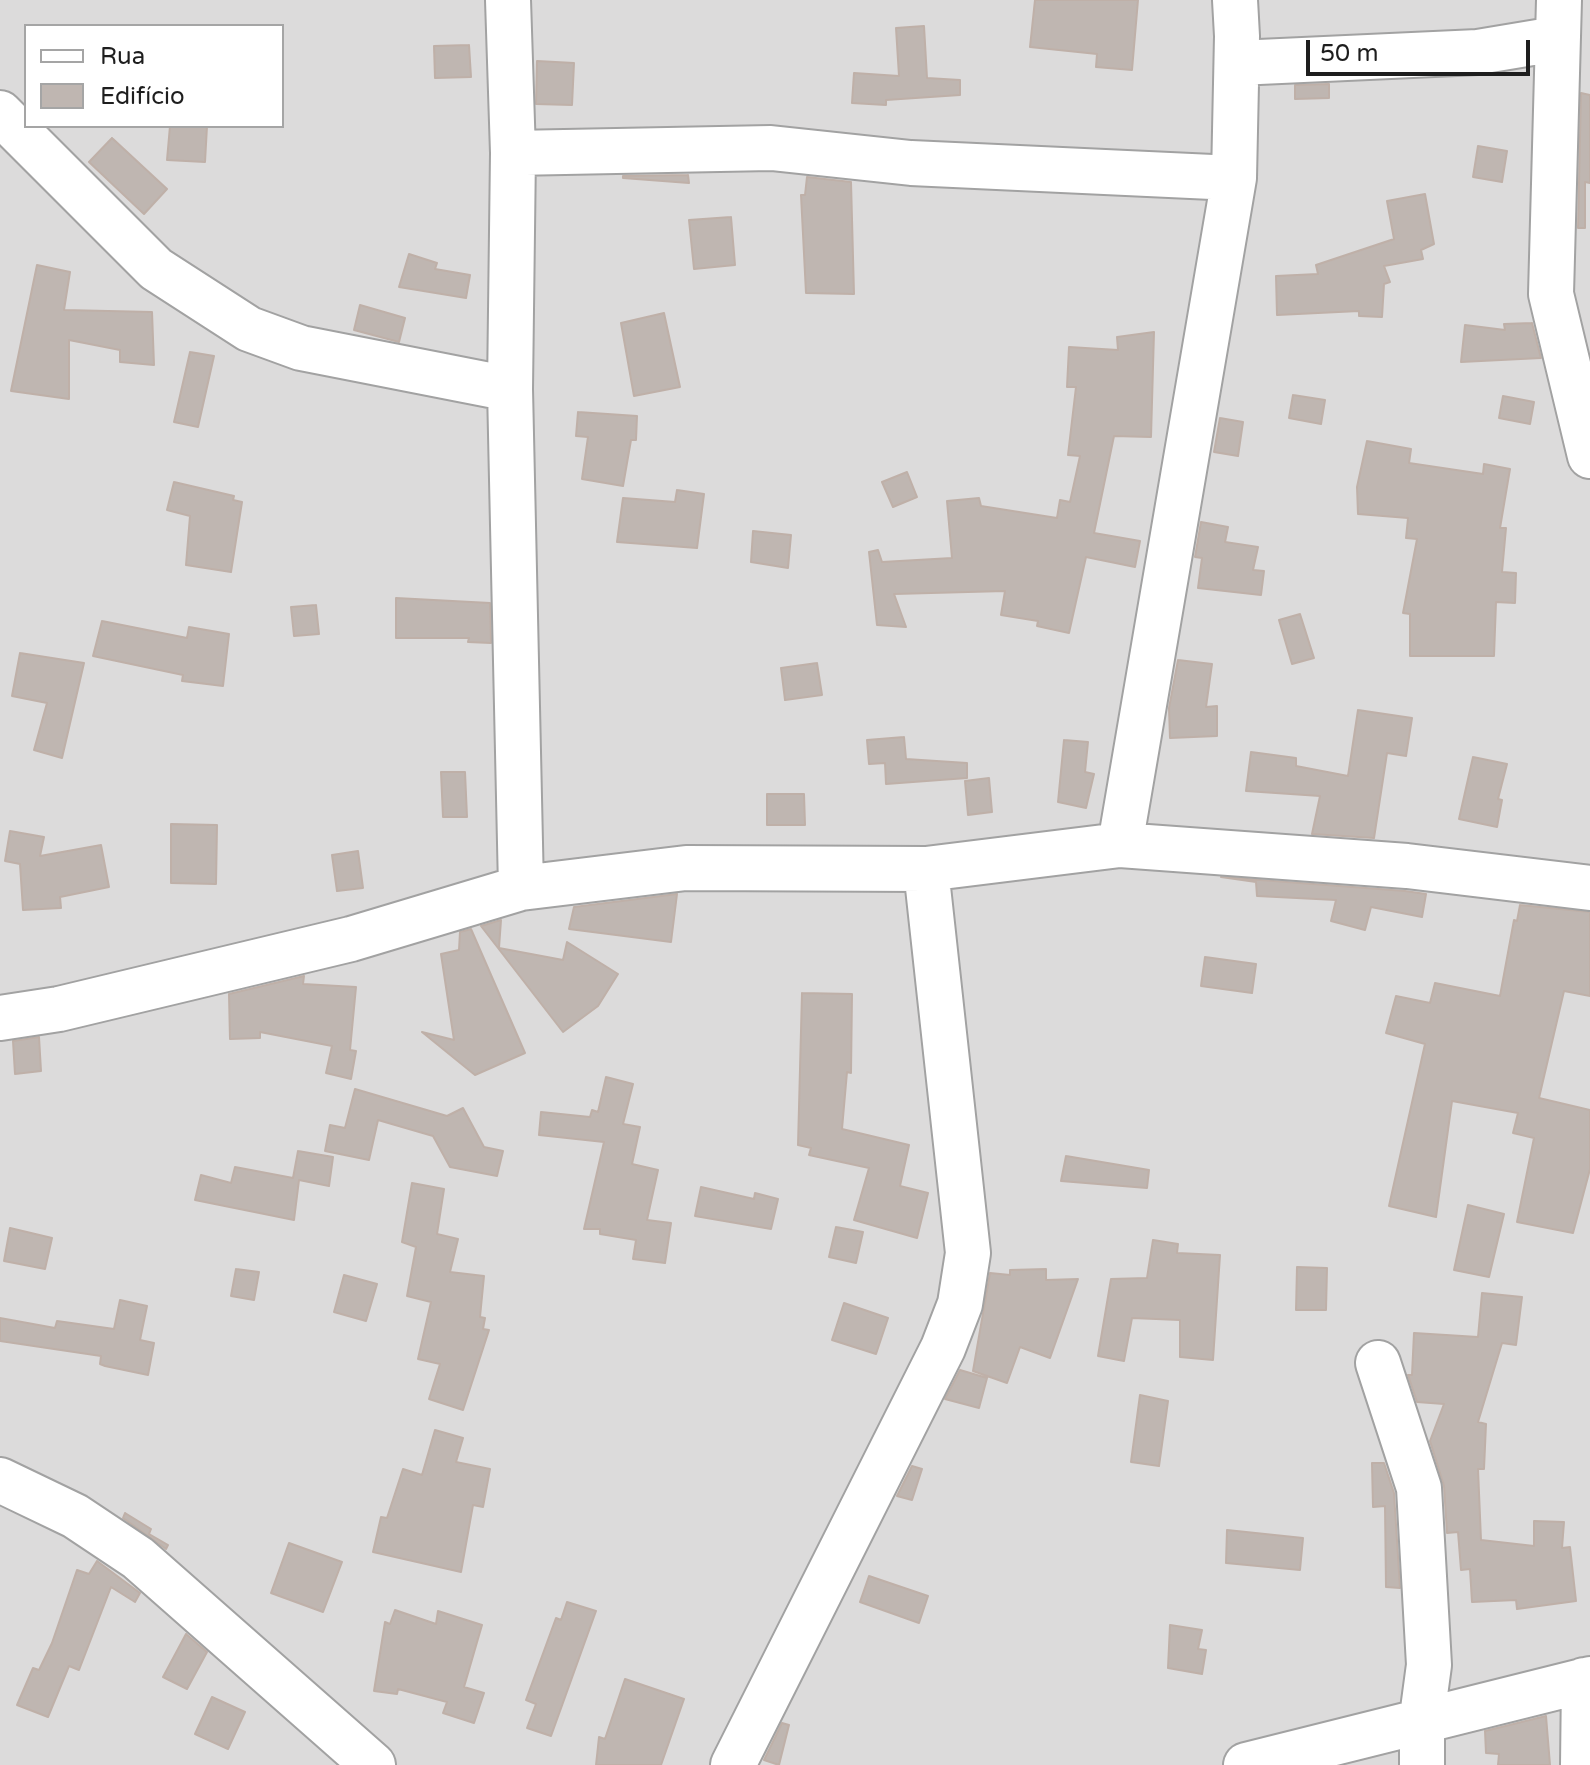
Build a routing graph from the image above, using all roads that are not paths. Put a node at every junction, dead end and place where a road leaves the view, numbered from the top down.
1 (508, 0) edge
2 (1235, 0) edge
3 (1558, 19) edge
4 (1237, 63) junction
5 (0, 113) edge
6 (513, 153) junction
7 (1234, 178) junction
8 (510, 389) junction
9 (1590, 456) edge
10 (1120, 845) junction
11 (926, 869) junction
12 (521, 888) junction
13 (1590, 888) edge
14 (0, 1018) edge
15 (1378, 1363) dead end
16 (0, 1480) edge
17 (1587, 1680) edge
18 (1422, 1721) junction
19 (373, 1765) edge
20 (733, 1765) edge
21 (1246, 1765) edge
22 (1422, 1765) edge
23 (1583, 1765) edge

1 - 6 street
2 - 4 street
3 - 4 street
3 - 9 street
4 - 7 street
5 - 8 street
6 - 7 street
6 - 8 street
7 - 10 street
8 - 12 street
10 - 11 street
10 - 13 street
11 - 12 street
11 - 20 street
12 - 14 street
15 - 18 street
16 - 19 street
17 - 18 street
17 - 23 street
18 - 21 street
18 - 22 street

